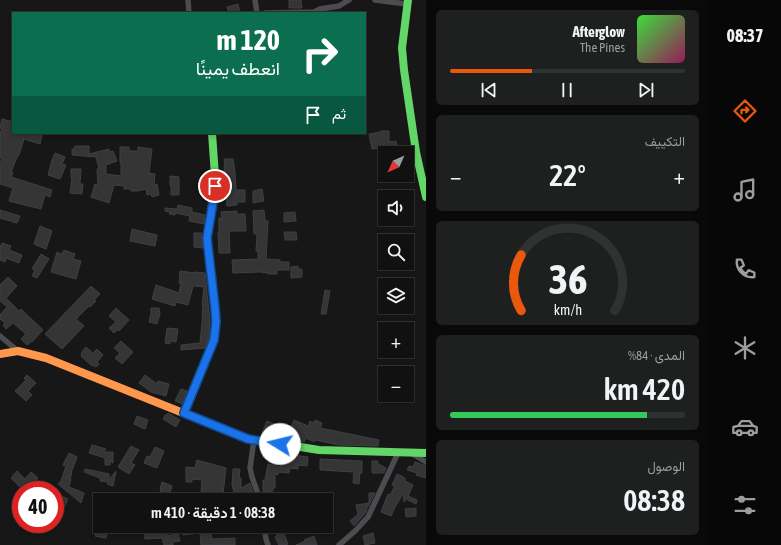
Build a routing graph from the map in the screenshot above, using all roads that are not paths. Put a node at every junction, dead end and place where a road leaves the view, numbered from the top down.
1 (188, 0) edge
2 (255, 0) edge
3 (349, 0) edge
4 (375, 0) edge
5 (408, 2) edge
6 (189, 12) edge
7 (257, 12) edge
8 (314, 12) edge
9 (212, 134) edge
10 (426, 197) edge
11 (0, 336) edge
12 (18, 351) junction
13 (0, 354) edge
14 (184, 413) junction
15 (254, 440) junction
16 (425, 452) edge
17 (398, 453) junction
18 (410, 453) junction
19 (426, 462) edge
20 (257, 493) edge
21 (265, 533) edge
22 (268, 545) edge
23 (338, 545) edge

1 - 6 street
2 - 7 street
3 - 8 street
4 - 5 street
5 - 10 street
9 - 14 street
11 - 12 street
12 - 13 street
12 - 14 street
14 - 15 street
15 - 17 street
15 - 20 street
16 - 18 street
17 - 18 street
17 - 23 street
18 - 19 street
21 - 22 street

